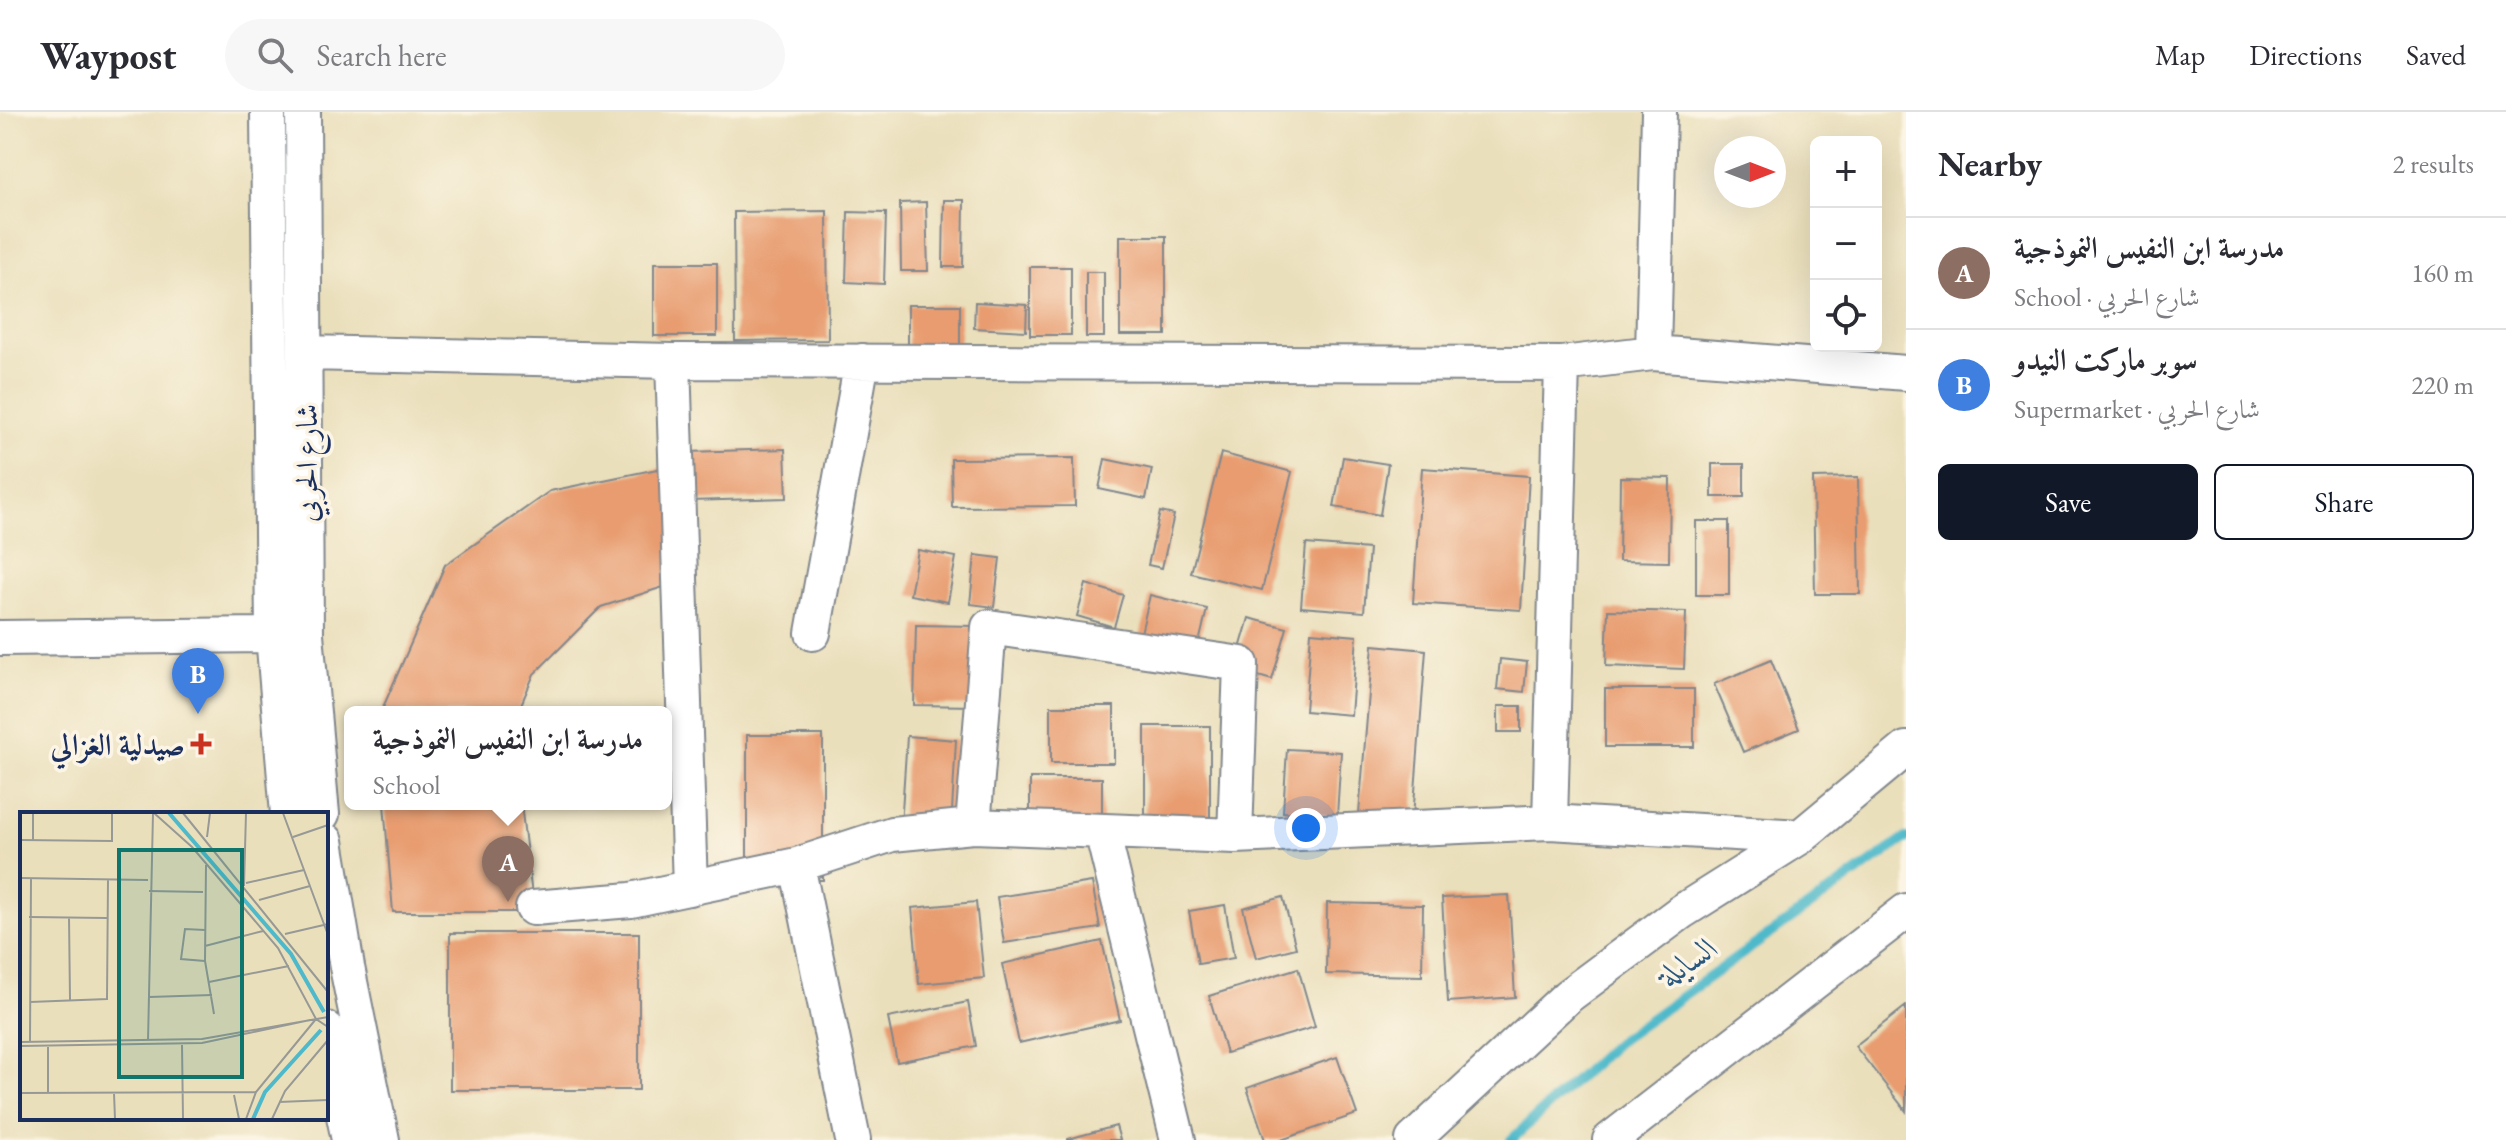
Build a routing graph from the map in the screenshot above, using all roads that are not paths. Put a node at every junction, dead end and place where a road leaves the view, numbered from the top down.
1 (268, 112) edge
2 (303, 112) edge
3 (1659, 112) edge
4 (306, 353) junction
5 (1653, 353) junction
6 (673, 361) junction
7 (862, 361) junction
8 (1562, 364) junction
9 (1906, 373) edge
10 (813, 633) dead end
11 (273, 635) junction
12 (0, 638) edge
13 (1906, 749) edge
14 (288, 812) edge
15 (322, 812) edge
16 (1550, 822) junction
17 (973, 826) junction
18 (1102, 831) junction
19 (1235, 836) junction
20 (1800, 837) junction
21 (328, 853) edge
22 (797, 865) junction
23 (690, 888) junction
24 (533, 908) dead end
25 (1906, 911) edge
26 (328, 1039) edge
27 (349, 1140) edge
28 (382, 1140) edge
29 (853, 1140) edge
30 (1178, 1140) edge
31 (1413, 1140) edge
32 (1610, 1140) edge

1 - 11 street, شارع الحربي
2 - 4 street, شارع الحربي
3 - 5 street
4 - 6 street
4 - 15 street, شارع الحربي
5 - 8 street
5 - 9 street
6 - 7 street
6 - 23 street
7 - 8 street
7 - 10 street
8 - 16 street
11 - 12 street
11 - 14 street, شارع الحربي
13 - 20 street
16 - 19 street
16 - 20 street
17 - 18 street
17 - 19 street
17 - 22 street
18 - 19 street
18 - 30 street
20 - 31 street
21 - 28 street
22 - 23 street
22 - 29 street
23 - 24 street
25 - 32 street
26 - 27 street

